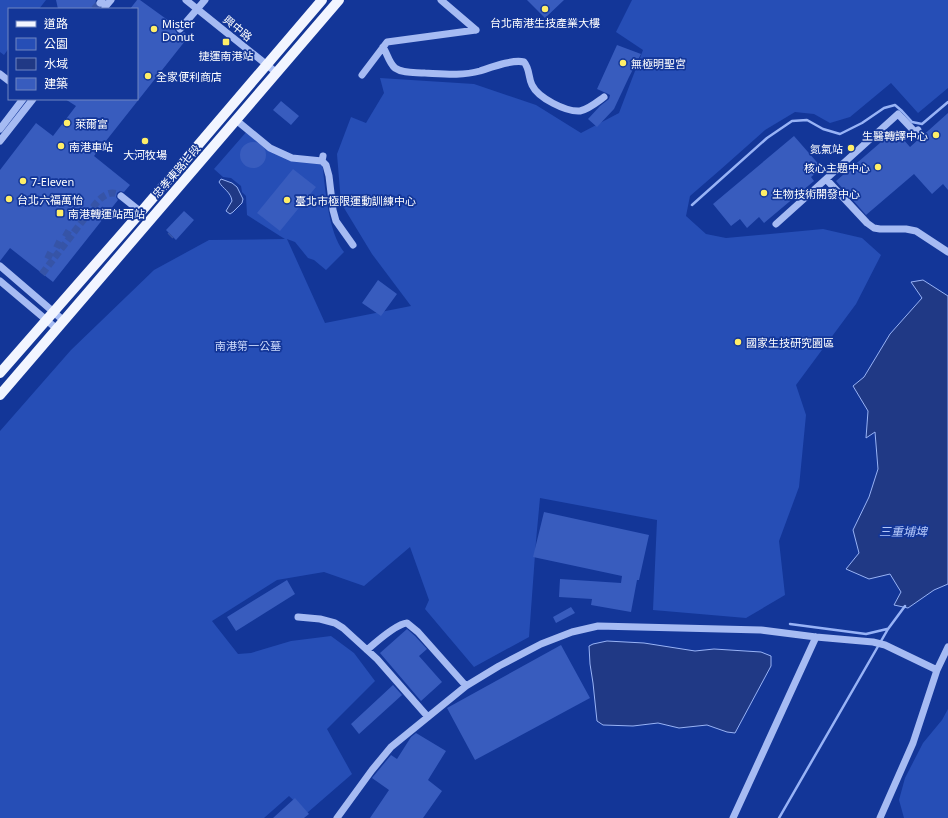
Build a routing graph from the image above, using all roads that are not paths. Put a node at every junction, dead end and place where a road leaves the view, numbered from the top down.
1 (111, 0) edge
2 (186, 0) edge
3 (205, 0) edge
4 (322, 0) edge
5 (339, 0) edge
6 (441, 0) edge
7 (102, 3) edge
8 (180, 30) dead end
9 (383, 47) junction
10 (267, 65) junction
11 (277, 73) junction
12 (0, 74) edge
13 (362, 75) dead end
14 (8, 80) edge
15 (604, 97) dead end
16 (22, 100) edge
17 (32, 100) edge
18 (236, 120) junction
19 (0, 129) edge
20 (918, 130) dead end
21 (0, 141) edge
22 (826, 179) junction
23 (121, 196) tunnel mouth
24 (141, 212) junction
25 (776, 224) dead end
26 (353, 245) dead end
27 (948, 252) edge
28 (0, 266) edge
29 (0, 281) edge
30 (54, 311) junction
31 (46, 320) junction
32 (64, 321) junction
33 (57, 329) junction
34 (0, 373) edge
35 (0, 395) edge
36 (298, 617) dead end
37 (816, 637) junction
38 (948, 647) edge
39 (367, 650) junction
40 (937, 670) junction
41 (466, 686) junction
42 (428, 716) junction
43 (337, 818) edge
44 (734, 818) edge
45 (880, 818) edge

1 - 7 street
2 - 10 street, 興中路
3 - 8 street, bridge
4 - 10 main road, 忠孝東路七段
5 - 11 main road, 忠孝東路七段
6 - 9 street
9 - 13 street
9 - 15 street
10 - 11 street, 興中路
10 - 24 main road, 忠孝東路七段
11 - 18 main road, 忠孝東路七段
12 - 14 street
16 - 19 street
17 - 21 street
18 - 26 street
18 - 32 main road, 忠孝東路七段
20 - 22 street
22 - 25 street
22 - 27 street
23 - 24 street
24 - 30 main road, 忠孝東路七段
28 - 30 street
29 - 31 street
30 - 31 main road, 忠孝東路七段
30 - 32 street
31 - 33 street
31 - 34 main road, 忠孝東路七段
32 - 33 main road, 忠孝東路七段
33 - 35 main road, 忠孝東路七段
36 - 39 street
37 - 40 street
37 - 41 street
37 - 44 street
38 - 40 street
39 - 41 street
39 - 42 street
40 - 45 street
41 - 42 street
42 - 43 street

